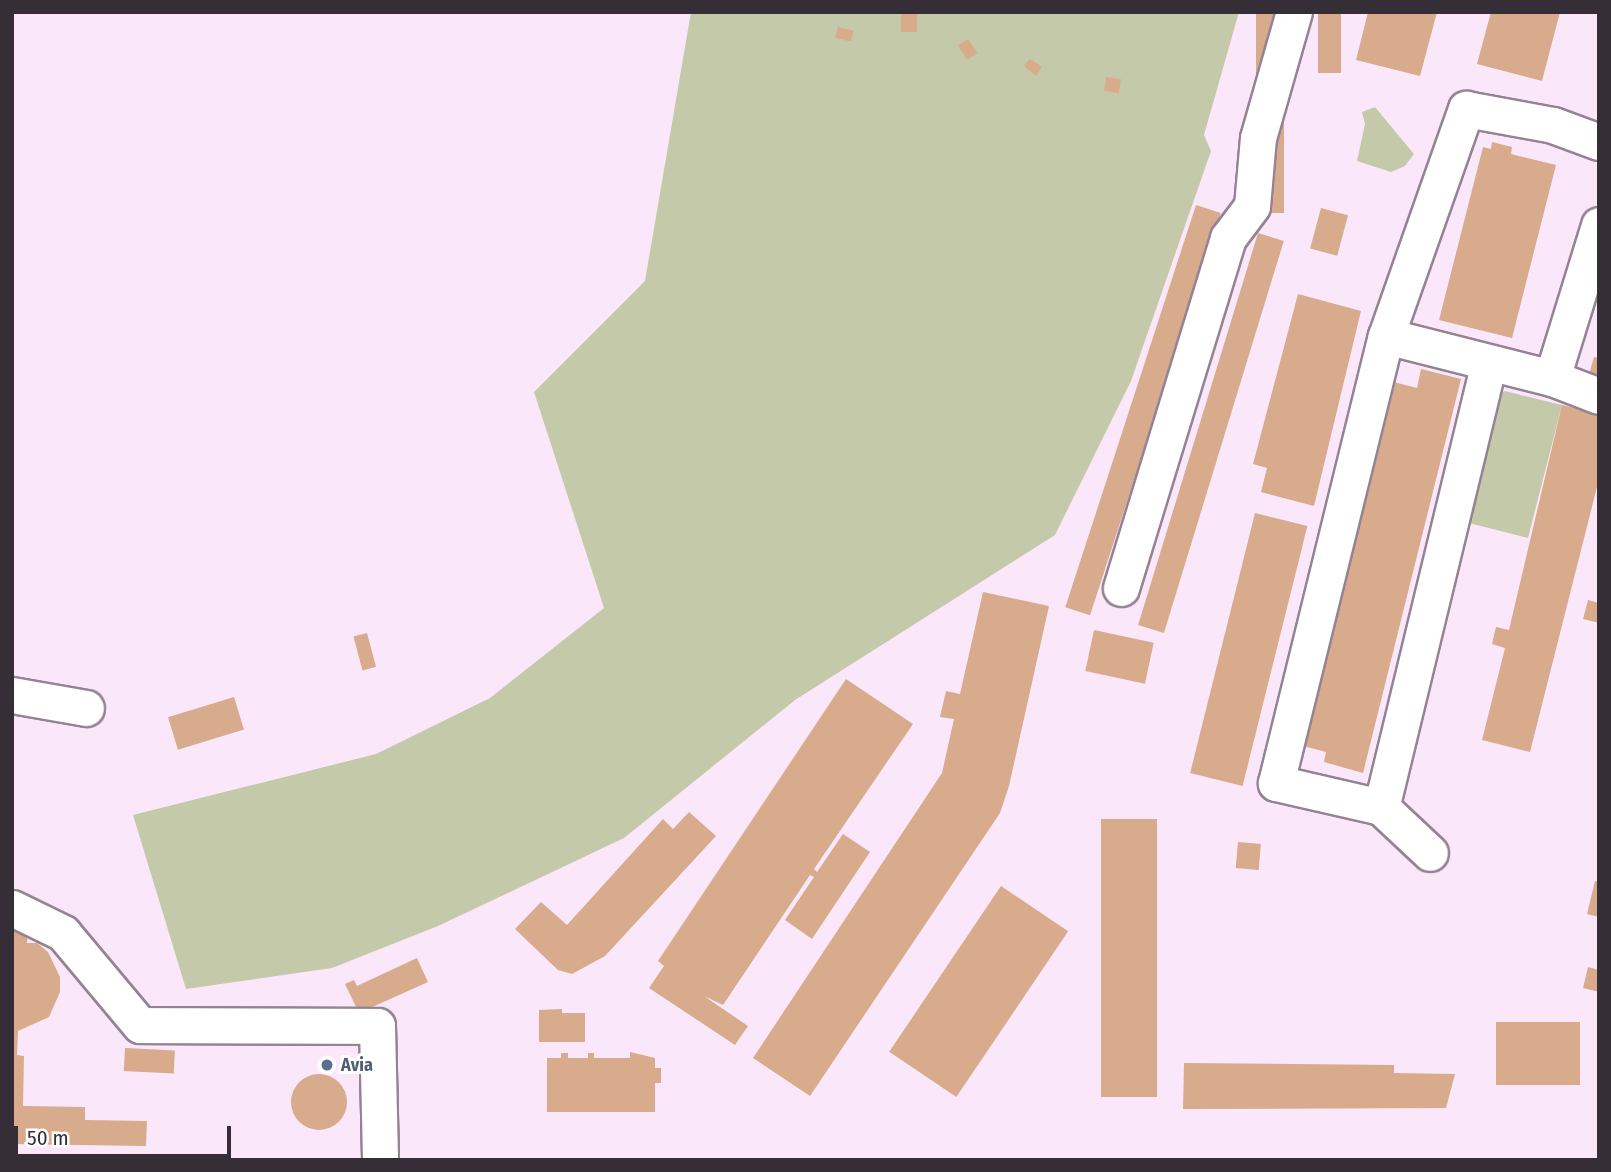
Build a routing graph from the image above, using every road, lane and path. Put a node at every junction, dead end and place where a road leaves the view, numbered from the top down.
1 (1294, 12) edge
2 (1599, 142) edge
3 (1599, 225) edge
4 (1386, 337) junction
5 (1488, 366) junction
6 (1552, 378) junction
7 (1599, 396) edge
8 (1121, 588) dead end
9 (12, 695) edge
10 (86, 708) dead end
11 (1381, 807) junction
12 (1430, 853) dead end
13 (12, 908) edge
14 (380, 1160) edge

1 - 8 lane
2 - 4 lane
3 - 6 lane
4 - 5 lane
4 - 11 lane
5 - 6 lane
5 - 11 lane
6 - 7 lane
9 - 10 lane
11 - 12 lane
13 - 14 lane

